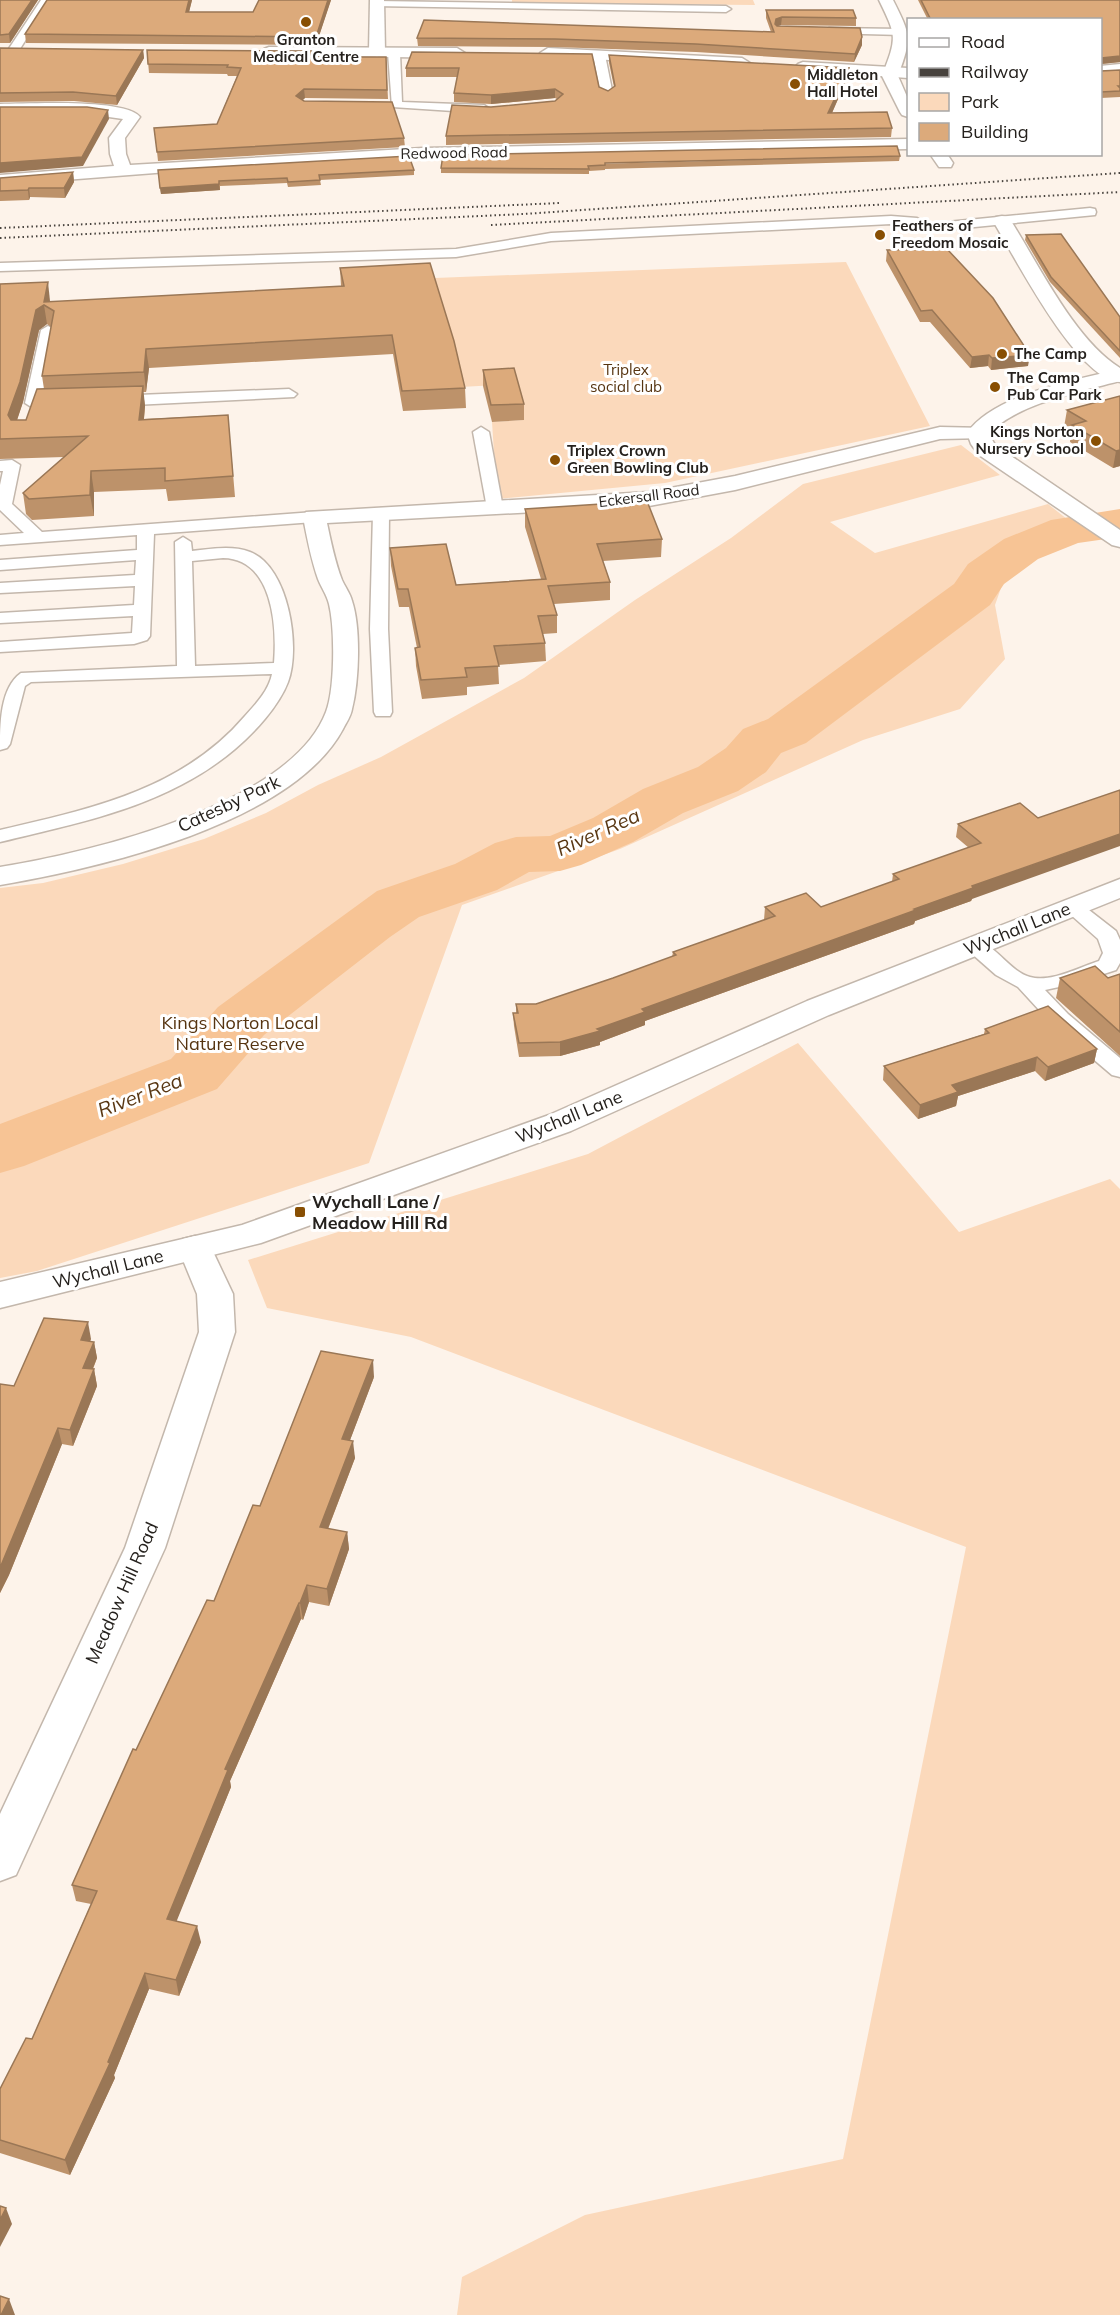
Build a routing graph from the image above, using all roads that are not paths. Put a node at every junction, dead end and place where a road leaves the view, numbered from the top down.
1 (46, 0) edge
2 (886, 0) edge
3 (377, 2) edge
4 (633, 4) edge
5 (726, 9) dead end
6 (814, 31) edge
7 (902, 32) junction
8 (7, 50) edge
9 (38, 50) edge
10 (250, 52) edge
11 (377, 52) junction
12 (394, 52) junction
13 (475, 53) edge
14 (532, 53) edge
15 (598, 55) junction
16 (754, 63) edge
17 (789, 66) edge
18 (1120, 69) edge
19 (1102, 71) edge
20 (900, 73) edge
21 (607, 95) edge
22 (907, 109) edge
23 (492, 110) edge
24 (7, 112) edge
25 (907, 144) edge
26 (124, 171) junction
27 (0, 180) edge
28 (1090, 212) dead end
29 (1002, 221) junction
30 (0, 267) edge
31 (48, 330) edge
32 (1119, 375) edge
33 (289, 394) dead end
34 (102, 401) edge
35 (35, 408) edge
36 (985, 425) junction
37 (481, 432) dead end
38 (19, 446) edge
39 (6, 466) edge
40 (495, 508) junction
41 (381, 513) junction
42 (314, 518) junction
43 (182, 528) junction
44 (146, 530) junction
45 (37, 536) junction
46 (0, 540) edge
47 (1120, 540) edge
48 (146, 554) junction
49 (183, 557) junction
50 (0, 564) edge
51 (145, 580) junction
52 (0, 588) edge
53 (143, 609) junction
54 (0, 618) edge
55 (0, 647) edge
56 (283, 668) junction
57 (186, 671) junction
58 (383, 712) dead end
59 (0, 744) edge
60 (0, 836) edge
61 (0, 876) edge
62 (1120, 888) edge
63 (1073, 907) junction
64 (974, 946) junction
65 (1026, 983) junction
66 (1120, 1070) edge
67 (195, 1248) junction
68 (0, 1295) edge
69 (0, 1861) edge

1 - 8 lane
2 - 7 street
3 - 4 lane
3 - 11 street
4 - 5 lane
6 - 7 lane
7 - 20 street
8 - 9 street
10 - 11 street
11 - 12 street
12 - 13 street
12 - 23 lane
14 - 15 street
15 - 16 street
15 - 21 lane
17 - 20 street
18 - 19 street
20 - 22 street
24 - 26 street
25 - 26 street, Redwood Road
26 - 27 street, Redwood Road
28 - 29 lane
29 - 30 lane
29 - 32 street
31 - 35 lane
32 - 36 street
33 - 34 lane
36 - 40 street, Eckersall Road
36 - 47 street
37 - 40 lane
38 - 39 lane
39 - 45 lane
40 - 41 street, Eckersall Road
41 - 42 street, Eckersall Road
41 - 58 lane
42 - 43 lane
42 - 61 street, Catesby Park
43 - 44 lane
43 - 49 lane
44 - 45 lane
44 - 48 lane
45 - 46 lane
48 - 50 lane
48 - 51 lane
49 - 56 lane
49 - 57 lane
51 - 52 lane
51 - 53 lane
53 - 54 lane
53 - 55 lane
56 - 57 lane
56 - 60 lane
57 - 59 lane
62 - 63 street, Wychall Lane
63 - 64 street, Wychall Lane
63 - 65 lane
64 - 65 lane
64 - 67 street, Wychall Lane
65 - 66 lane
67 - 68 street, Wychall Lane
67 - 69 street, Meadow Hill Road

